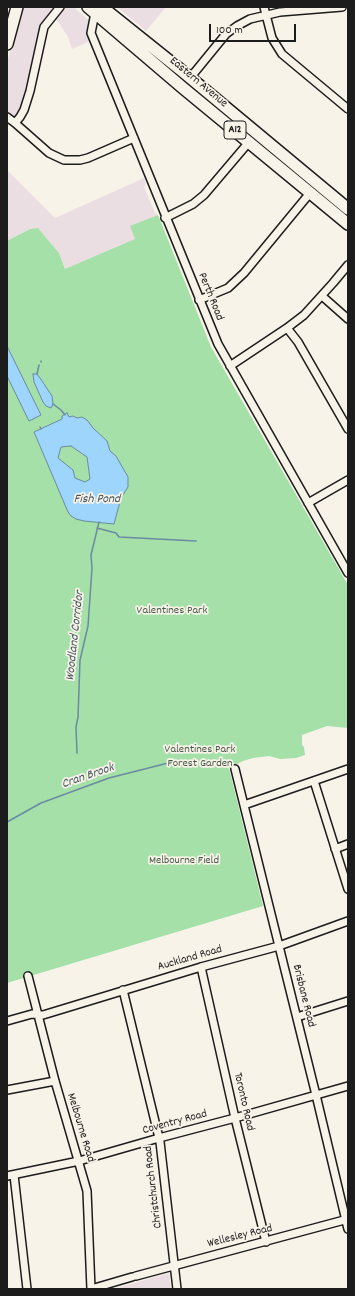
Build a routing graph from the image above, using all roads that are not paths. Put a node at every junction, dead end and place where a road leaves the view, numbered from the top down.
1 (9, 7) edge
2 (17, 7) edge
3 (60, 7) edge
4 (264, 7) edge
5 (342, 7) edge
6 (95, 9) edge
7 (7, 15) edge
8 (266, 16) junction
9 (7, 44) edge
10 (190, 78) junction
11 (348, 109) edge
12 (7, 117) edge
13 (15, 123) junction
14 (134, 138) junction
15 (249, 142) junction
16 (310, 193) junction
17 (348, 209) edge
18 (165, 218) junction
19 (348, 224) edge
20 (348, 264) edge
21 (322, 296) junction
22 (199, 300) junction
23 (348, 318) edge
24 (287, 328) junction
25 (230, 366) junction
26 (348, 429) edge
27 (348, 480) edge
28 (308, 503) junction
29 (348, 573) edge
30 (235, 769) dead end
31 (348, 769) edge
32 (314, 781) junction
33 (244, 805) junction
34 (348, 844) edge
35 (335, 849) junction
36 (348, 889) edge
37 (348, 921) edge
38 (279, 946) junction
39 (201, 967) junction
40 (28, 976) dead end
41 (122, 990) junction
42 (348, 1001) edge
43 (38, 1015) junction
44 (297, 1017) junction
45 (7, 1021) edge
46 (55, 1081) junction
47 (348, 1086) edge
48 (7, 1090) edge
49 (316, 1095) junction
50 (235, 1118) junction
51 (159, 1138) junction
52 (79, 1161) junction
53 (10, 1176) edge
54 (347, 1220) edge
55 (348, 1229) edge
56 (266, 1242) junction
57 (174, 1265) junction
58 (27, 1289) edge
59 (91, 1289) edge
60 (177, 1289) edge

1 - 7 main road
2 - 9 main road
3 - 13 street
4 - 8 street
5 - 8 street
6 - 10 main road, Eastern Avenue / A12
6 - 14 street, Perth Road
6 - 15 main road, Eastern Avenue / A12
8 - 10 street
8 - 11 street
10 - 17 main road, Eastern Avenue / A12
12 - 13 street
13 - 14 street
14 - 18 street, Perth Road
15 - 16 main road, Eastern Avenue / A12
15 - 18 street
16 - 19 main road, Eastern Avenue / A12
16 - 22 street
18 - 22 street, Perth Road
20 - 21 street
21 - 23 street
21 - 24 street
22 - 25 street, Perth Road
24 - 25 street
24 - 26 street
25 - 28 street, Perth Road
27 - 28 street
28 - 29 street, Perth Road
30 - 33 street, Brisbane Road
31 - 32 street
32 - 33 street
32 - 35 street
33 - 38 street, Brisbane Road
34 - 35 street
35 - 36 street
37 - 38 street, Auckland Road
38 - 39 street, Auckland Road
38 - 44 street, Brisbane Road
39 - 41 street, Auckland Road
39 - 50 street, Toronto Road
40 - 43 street, Melbourne Road
41 - 43 street, Auckland Road
41 - 51 street, Christchurch Road
42 - 44 street
43 - 45 street, Auckland Road
43 - 46 street, Melbourne Road
44 - 49 street, Brisbane Road
46 - 48 street
46 - 52 street, Melbourne Road
47 - 49 street, Coventry Road
49 - 50 street, Coventry Road
49 - 54 street, Brisbane Road
50 - 51 street, Coventry Road
50 - 56 street, Toronto Road
51 - 52 street, Coventry Road
51 - 57 street, Christchurch Road
52 - 53 street, Coventry Road
52 - 59 street, Melbourne Road
53 - 58 street
54 - 55 street, Brisbane Road
54 - 56 street, Wellesley Road
56 - 57 street, Wellesley Road
57 - 59 street, Wellesley Road
57 - 60 street, Christchurch Road

